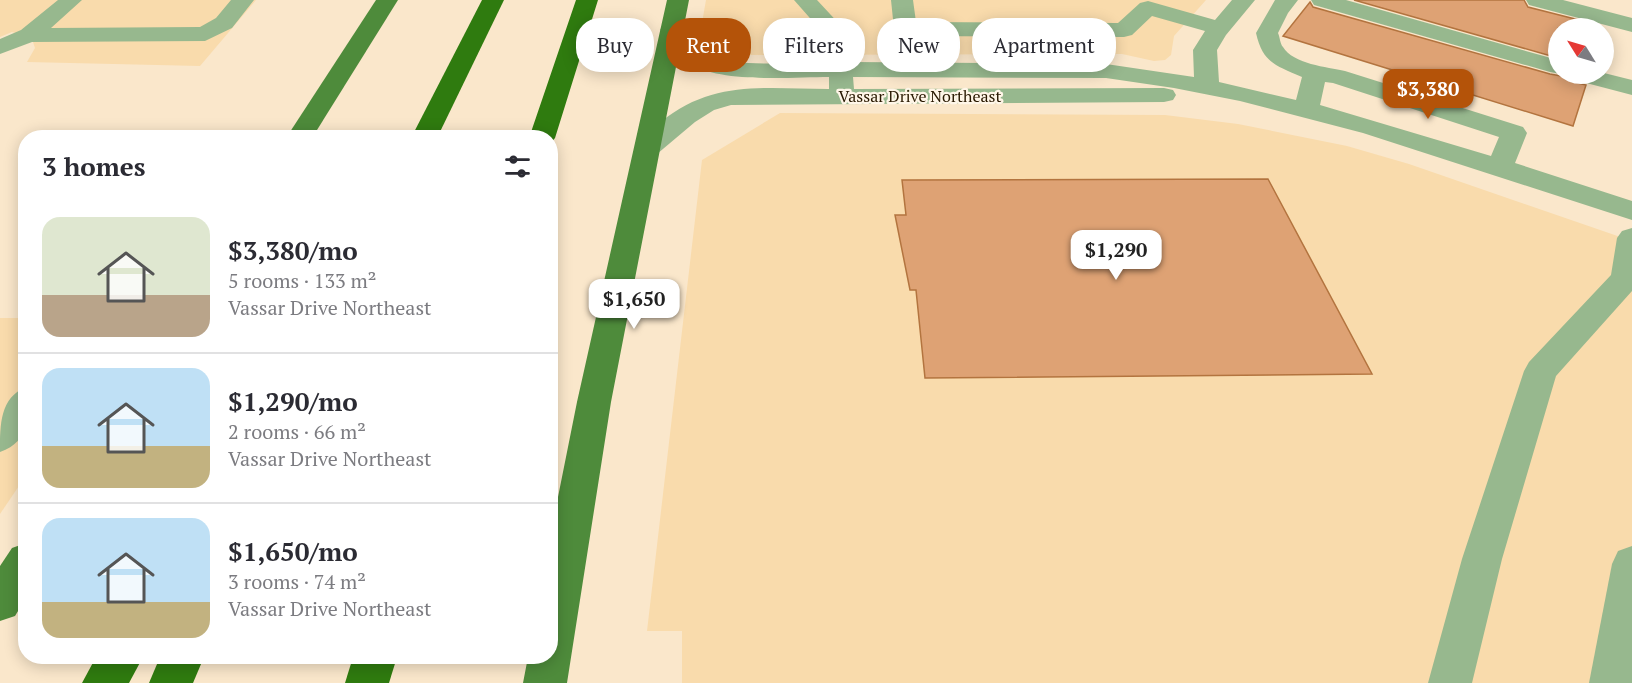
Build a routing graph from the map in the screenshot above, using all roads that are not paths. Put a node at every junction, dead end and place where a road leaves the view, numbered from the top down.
1 (71, 0) edge
2 (243, 0) edge
3 (387, 0) edge
4 (493, 0) edge
5 (586, 0) edge
6 (805, 0) edge
7 (902, 0) edge
8 (1244, 0) edge
9 (1287, 0) edge
10 (1322, 0) edge
11 (1538, 0) edge
12 (1139, 4) edge
13 (674, 15) edge
14 (821, 18) edge
15 (1632, 25) edge
16 (1219, 28) junction
17 (29, 34) junction
18 (0, 47) edge
19 (1548, 65) edge
20 (763, 70) edge
21 (865, 70) edge
22 (841, 72) edge
23 (1315, 74) junction
24 (1614, 83) edge
25 (1207, 87) junction
26 (1632, 88) edge
27 (842, 97) junction
28 (1305, 110) junction
29 (304, 130) edge
30 (428, 130) edge
31 (545, 130) edge
32 (648, 148) junction
33 (1500, 168) junction
34 (1632, 211) edge
35 (1632, 238) edge
36 (18, 412) edge
37 (0, 437) edge
38 (1632, 564) edge
39 (18, 574) edge
40 (0, 602) edge
41 (558, 607) edge
42 (116, 664) edge
43 (179, 664) edge
44 (373, 664) edge
45 (549, 664) edge
46 (104, 683) edge
47 (171, 683) edge
48 (367, 683) edge
49 (545, 683) edge
50 (1450, 683) edge
51 (1611, 683) edge

1 - 17 street
2 - 17 street
3 - 29 main road
4 - 30 highway
5 - 31 highway
6 - 14 street
7 - 12 street
8 - 16 street
9 - 23 street
10 - 19 street
11 - 15 street
12 - 16 street
13 - 20 street, Vassar Drive Northeast
13 - 32 main road
16 - 25 street
17 - 18 street
21 - 25 street, Vassar Drive Northeast
22 - 27 street
23 - 28 street
23 - 33 street
24 - 26 street
25 - 27 street, Vassar Drive Northeast
25 - 28 street, Vassar Drive Northeast
27 - 32 street, Vassar Drive Northeast
28 - 33 street, Vassar Drive Northeast
32 - 41 main road
33 - 34 street, Vassar Drive Northeast
35 - 50 street
36 - 37 street
38 - 51 street
39 - 40 main road
42 - 46 highway
43 - 47 highway
44 - 48 highway
45 - 49 main road

